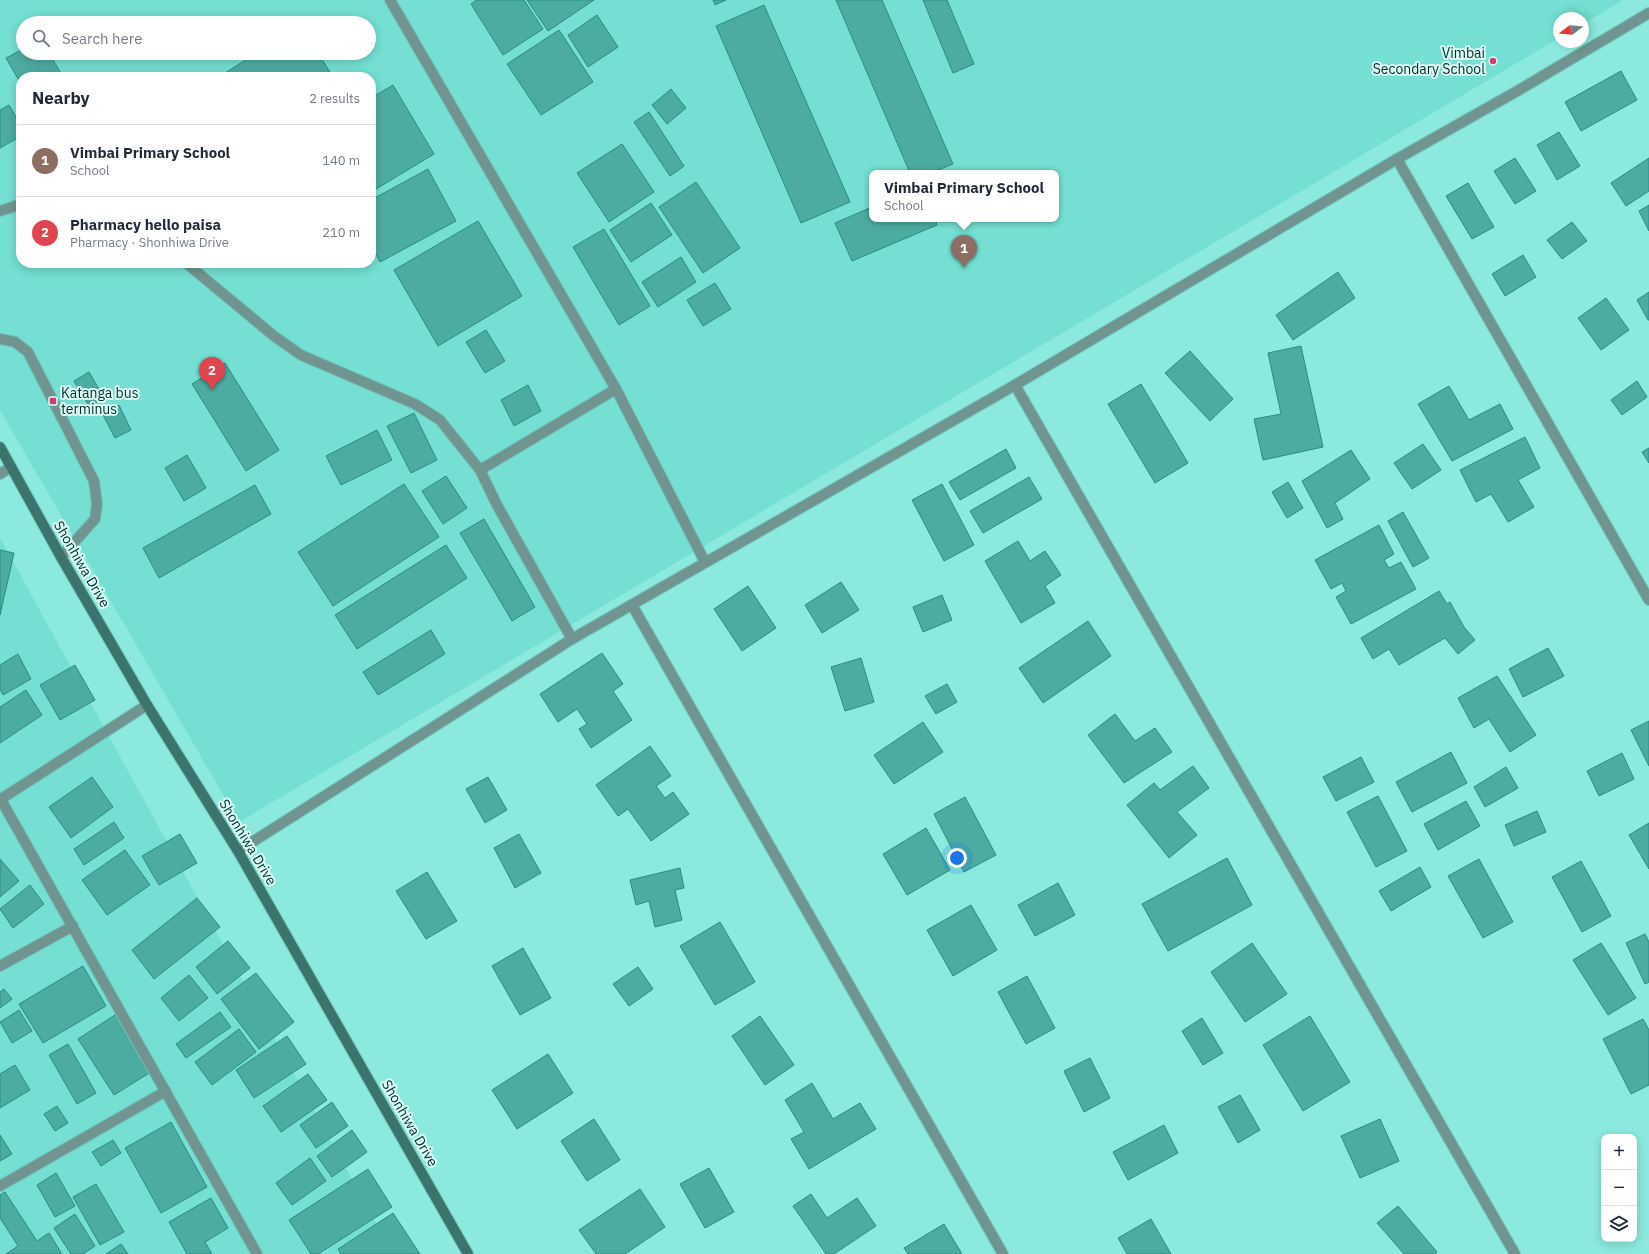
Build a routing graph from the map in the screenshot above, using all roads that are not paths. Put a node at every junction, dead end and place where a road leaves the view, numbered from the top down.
1 (390, 0) edge
2 (1649, 12) edge
3 (1397, 159) junction
4 (16, 206) edge
5 (0, 211) edge
6 (192, 268) edge
7 (0, 339) edge
8 (1015, 385) junction
9 (616, 389) junction
10 (0, 447) edge
11 (11, 467) junction
12 (480, 470) junction
13 (0, 474) edge
14 (61, 557) junction
15 (705, 562) junction
16 (1649, 600) edge
17 (632, 605) junction
18 (572, 639) junction
19 (147, 705) junction
20 (0, 798) edge
21 (238, 851) junction
22 (73, 926) junction
23 (0, 966) edge
24 (166, 1091) junction
25 (0, 1186) edge
26 (257, 1254) edge
27 (468, 1254) edge
28 (1003, 1254) edge
29 (1515, 1254) edge

1 - 9 street
2 - 3 street
3 - 8 street
3 - 16 street
4 - 5 street
6 - 12 street
7 - 14 street
8 - 15 street
8 - 29 street
9 - 12 street
9 - 15 street
10 - 11 street, Shonhiwa Drive
11 - 13 street
11 - 14 street, Shonhiwa Drive
12 - 18 street
14 - 19 street, Shonhiwa Drive
15 - 17 street
17 - 18 street
17 - 28 street
18 - 21 street
19 - 20 street
19 - 21 street, Shonhiwa Drive
20 - 22 street
21 - 27 street, Shonhiwa Drive
22 - 23 street
22 - 24 street
24 - 25 street
24 - 26 street

